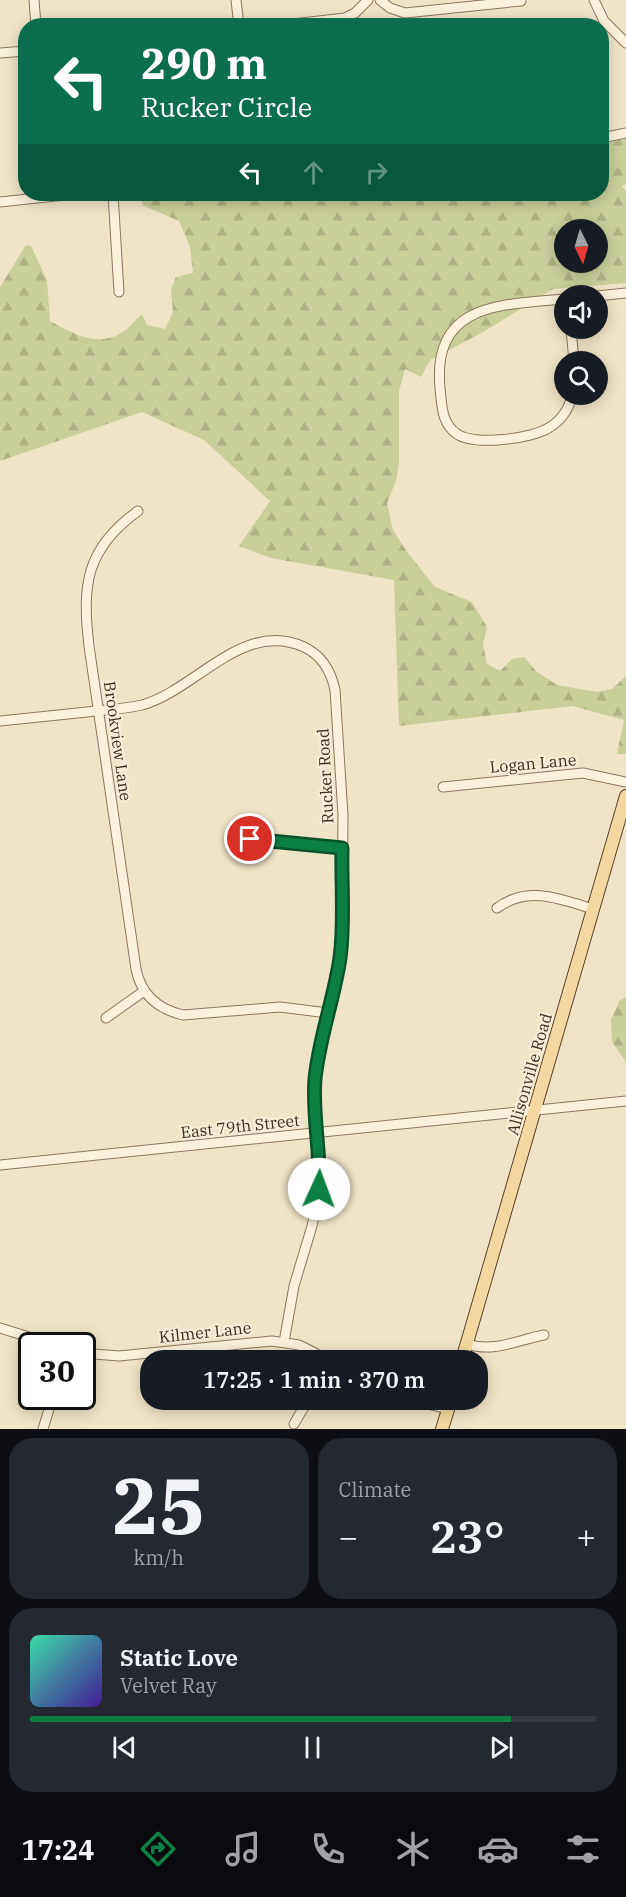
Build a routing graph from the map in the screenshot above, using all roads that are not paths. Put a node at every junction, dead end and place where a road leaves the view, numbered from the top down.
1 (34, 0) edge
2 (236, 0) edge
3 (368, 0) edge
4 (380, 0) edge
5 (594, 0) edge
6 (521, 1) edge
7 (35, 18) edge
8 (238, 18) edge
9 (345, 18) edge
10 (603, 18) edge
11 (609, 26) edge
12 (626, 43) edge
13 (18, 52) edge
14 (0, 53) edge
15 (626, 134) edge
16 (609, 137) edge
17 (18, 200) edge
18 (112, 201) edge
19 (0, 202) edge
20 (119, 292) dead end
21 (626, 293) edge
22 (608, 295) edge
23 (554, 300) edge
24 (569, 405) edge
25 (138, 511) dead end
26 (98, 711) junction
27 (0, 721) edge
28 (626, 782) edge
29 (443, 787) dead end
30 (626, 795) edge
31 (250, 839) dead end
32 (342, 848) junction
33 (497, 908) dead end
34 (593, 909) junction
35 (144, 991) junction
36 (328, 1013) junction
37 (106, 1018) dead end
38 (626, 1101) edge
39 (535, 1111) junction
40 (318, 1134) junction
41 (0, 1165) edge
42 (0, 1328) edge
43 (18, 1334) edge
44 (544, 1335) dead end
45 (284, 1342) junction
46 (467, 1344) junction
47 (309, 1350) edge
48 (465, 1350) edge
49 (96, 1354) edge
50 (49, 1410) edge
51 (302, 1410) edge
52 (447, 1410) edge
53 (294, 1424) dead end
54 (43, 1429) edge
55 (442, 1429) edge

1 - 7 street
2 - 8 street
3 - 9 street
4 - 6 street
5 - 10 street
11 - 12 street
13 - 14 street
15 - 16 street
17 - 19 street
18 - 20 street
21 - 22 street
23 - 24 street
25 - 26 street, Brookview Lane
26 - 27 street
26 - 32 street, Rucker Road
26 - 35 street, Brookview Lane
28 - 29 street, Logan Lane
30 - 34 main road, Allisonville Road
31 - 32 street
32 - 36 street, Rucker Road
33 - 34 street
34 - 39 main road, Allisonville Road
35 - 36 street
35 - 37 street
36 - 40 street, Rucker Road
38 - 39 street, East 79th Street
39 - 40 street, East 79th Street
39 - 46 main road, Allisonville Road
40 - 41 street, East 79th Street
40 - 45 street, Rucker Road
42 - 43 street
44 - 46 street
45 - 47 street, Kilmer Lane
45 - 49 street, Kilmer Lane
46 - 48 main road, Allisonville Road
50 - 54 street
51 - 53 street
52 - 55 main road

